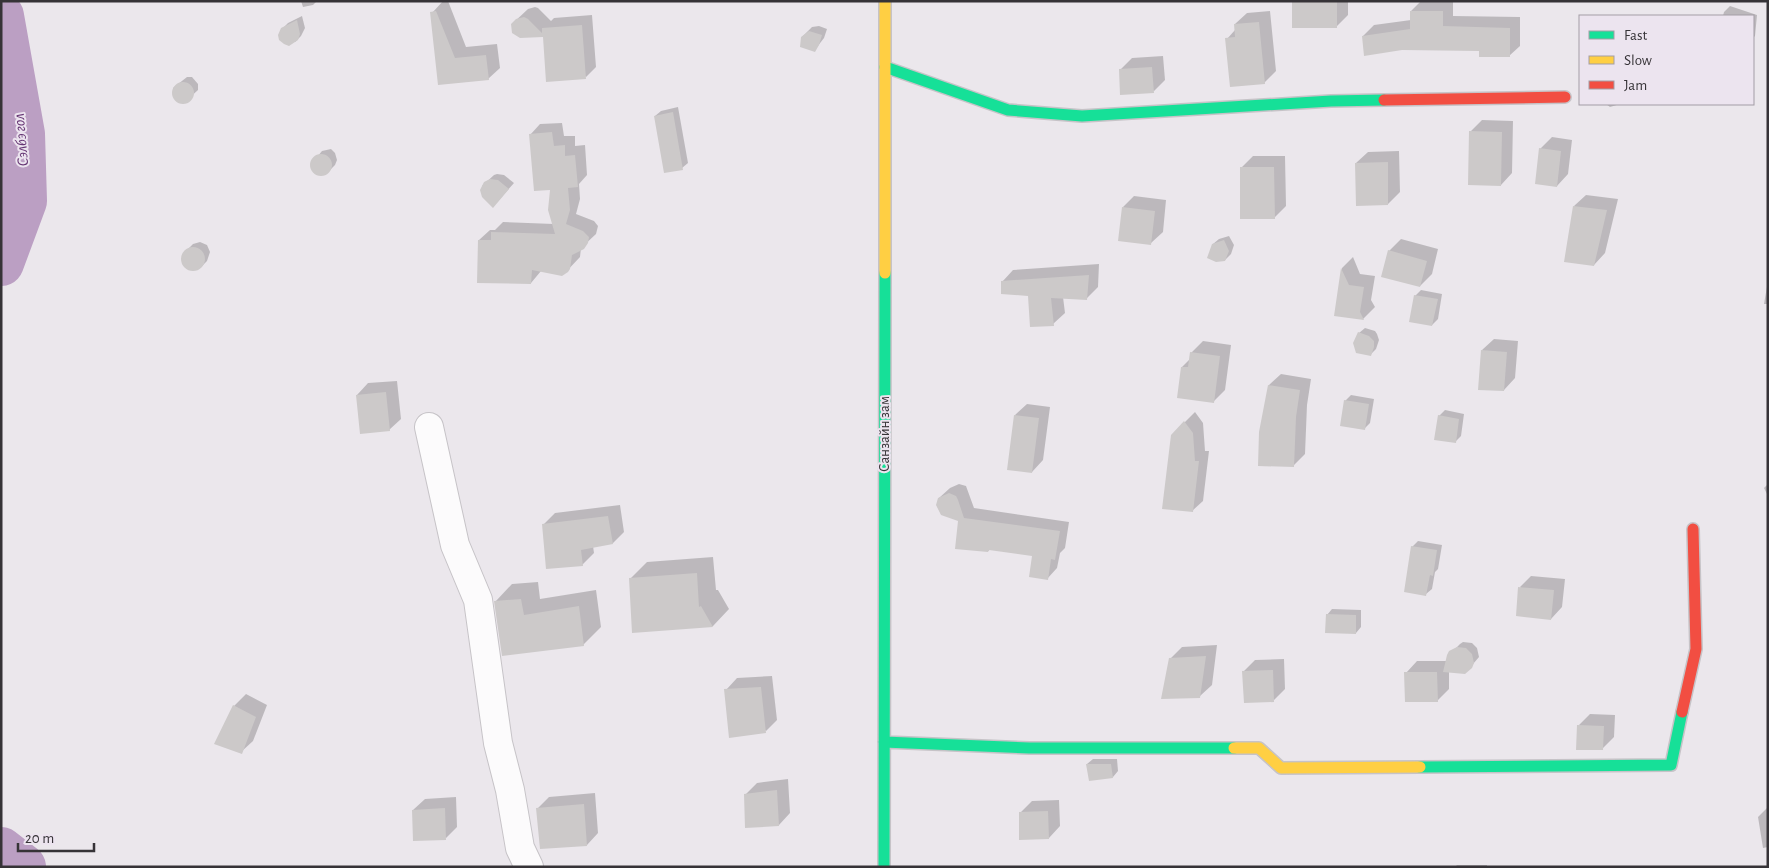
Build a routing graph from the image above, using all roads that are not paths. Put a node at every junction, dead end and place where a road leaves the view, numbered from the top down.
1 (885, 1) edge
2 (884, 67) junction
3 (1565, 97) dead end
4 (429, 427) dead end
5 (1693, 528) dead end
6 (884, 742) junction
7 (528, 867) edge
8 (884, 867) edge

1 - 2 street, Санзайн зам
2 - 3 street
2 - 6 street, Санзайн зам
4 - 7 street
5 - 6 street
6 - 8 street, Санзайн зам

